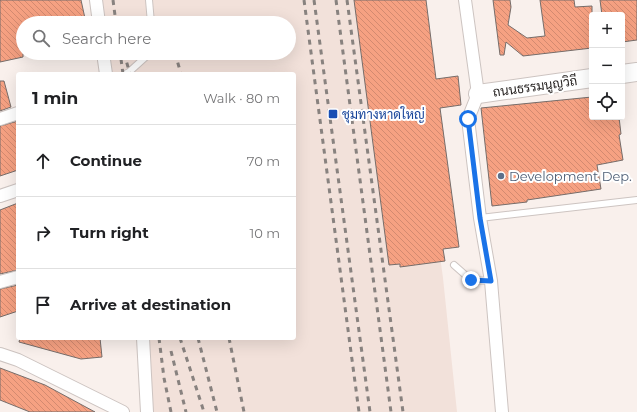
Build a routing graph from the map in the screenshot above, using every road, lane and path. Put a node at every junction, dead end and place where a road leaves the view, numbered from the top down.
1 (96, 0) edge
2 (149, 0) edge
3 (465, 0) edge
4 (98, 16) edge
5 (150, 16) edge
6 (104, 60) edge
7 (143, 60) edge
8 (106, 72) edge
9 (130, 72) edge
10 (637, 72) edge
11 (625, 74) edge
12 (589, 78) edge
13 (478, 94) junction
14 (16, 113) edge
15 (0, 119) edge
16 (16, 191) edge
17 (0, 196) edge
18 (637, 200) edge
19 (480, 218) junction
20 (454, 265) dead end
21 (16, 278) edge
22 (491, 281) junction
23 (0, 282) edge
24 (143, 340) edge
25 (0, 354) edge
26 (123, 412) edge
27 (147, 412) edge
28 (502, 412) edge

1 - 4 street
2 - 5 lane
3 - 13 street
6 - 8 street
7 - 9 lane
10 - 11 street
12 - 13 street, ถนนธรรมนูญวิถี
13 - 19 street
14 - 15 street
16 - 17 street
18 - 19 lane
19 - 22 street
20 - 22 lane
21 - 23 street
22 - 28 street
24 - 27 street
25 - 26 street

